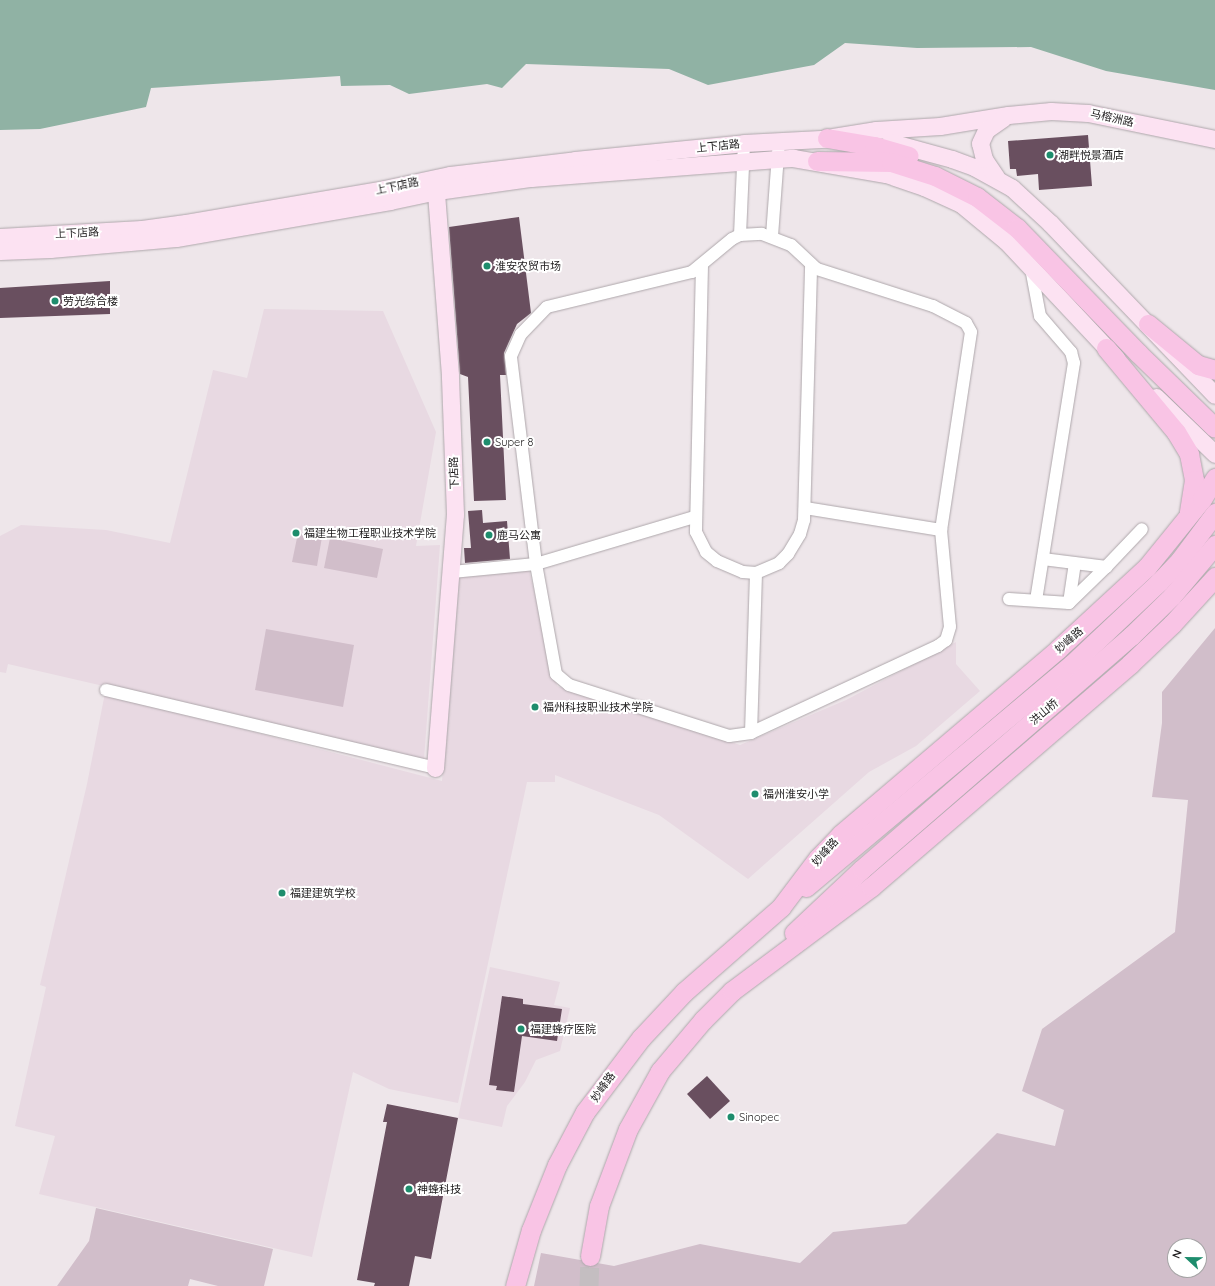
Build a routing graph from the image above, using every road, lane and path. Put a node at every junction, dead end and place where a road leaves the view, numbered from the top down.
1 (1008, 115) junction
2 (827, 138) junction
3 (1215, 139) edge
4 (787, 140) junction
5 (744, 143) junction
6 (785, 158) junction
7 (743, 160) junction
8 (817, 161) junction
9 (999, 180) junction
10 (436, 184) junction
11 (740, 235) junction
12 (772, 236) junction
13 (0, 237) edge
14 (0, 251) edge
15 (811, 264) junction
16 (702, 265) junction
17 (1031, 268) junction
18 (1148, 324) junction
19 (1106, 348) junction
20 (1215, 370) edge
21 (1215, 395) edge
22 (1215, 418) edge
23 (1215, 428) edge
24 (1215, 454) edge
25 (1215, 478) edge
26 (805, 508) junction
27 (1215, 513) edge
28 (1188, 516) junction
29 (695, 517) junction
30 (1142, 529) dead end
31 (941, 530) junction
32 (1215, 545) edge
33 (1043, 559) junction
34 (1075, 563) junction
35 (536, 564) junction
36 (1106, 567) junction
37 (452, 572) junction
38 (756, 573) junction
39 (1215, 577) edge
40 (1009, 599) dead end
41 (1036, 600) junction
42 (1069, 603) junction
43 (106, 690) dead end
44 (751, 732) junction
45 (435, 768) joint
46 (781, 907) junction
47 (732, 991) junction
48 (590, 1256) tunnel mouth
49 (515, 1286) edge

1 - 2 main road, 马榕洲路
1 - 3 main road, 马榕洲路
1 - 9 main road
2 - 4 main road, 上下店路
2 - 9 main road
2 - 22 main road
4 - 5 main road, 上下店路
4 - 6 street
5 - 7 street
5 - 10 main road, 上下店路
6 - 7 main road, 上下店路
6 - 8 main road, 上下店路
6 - 12 street
7 - 10 main road, 上下店路
7 - 11 street
8 - 17 main road, 上下店路
8 - 23 main road
9 - 18 main road
10 - 13 main road, 上下店路
10 - 14 main road, 上下店路
10 - 37 main road, 下店路
11 - 12 street
11 - 16 street
12 - 15 street
15 - 26 street
15 - 31 street
16 - 29 street
16 - 35 street
17 - 19 main road, 上下店路
17 - 33 street
18 - 20 main road
18 - 21 main road
19 - 24 main road, 上下店路
19 - 28 main road
25 - 28 main road, 妙峰路
26 - 31 street
26 - 38 street
27 - 46 main road
28 - 46 main road, 妙峰路
29 - 35 street
29 - 38 street
30 - 36 street
31 - 44 street
32 - 47 main road, 洪山桥
33 - 34 street
33 - 41 street
34 - 36 street
34 - 42 street
35 - 37 street
35 - 44 street
36 - 42 street
37 - 45 main road, 下店路
38 - 44 street
39 - 47 main road
40 - 41 street
41 - 42 street
43 - 45 street
46 - 49 main road, 妙峰路
47 - 48 main road

